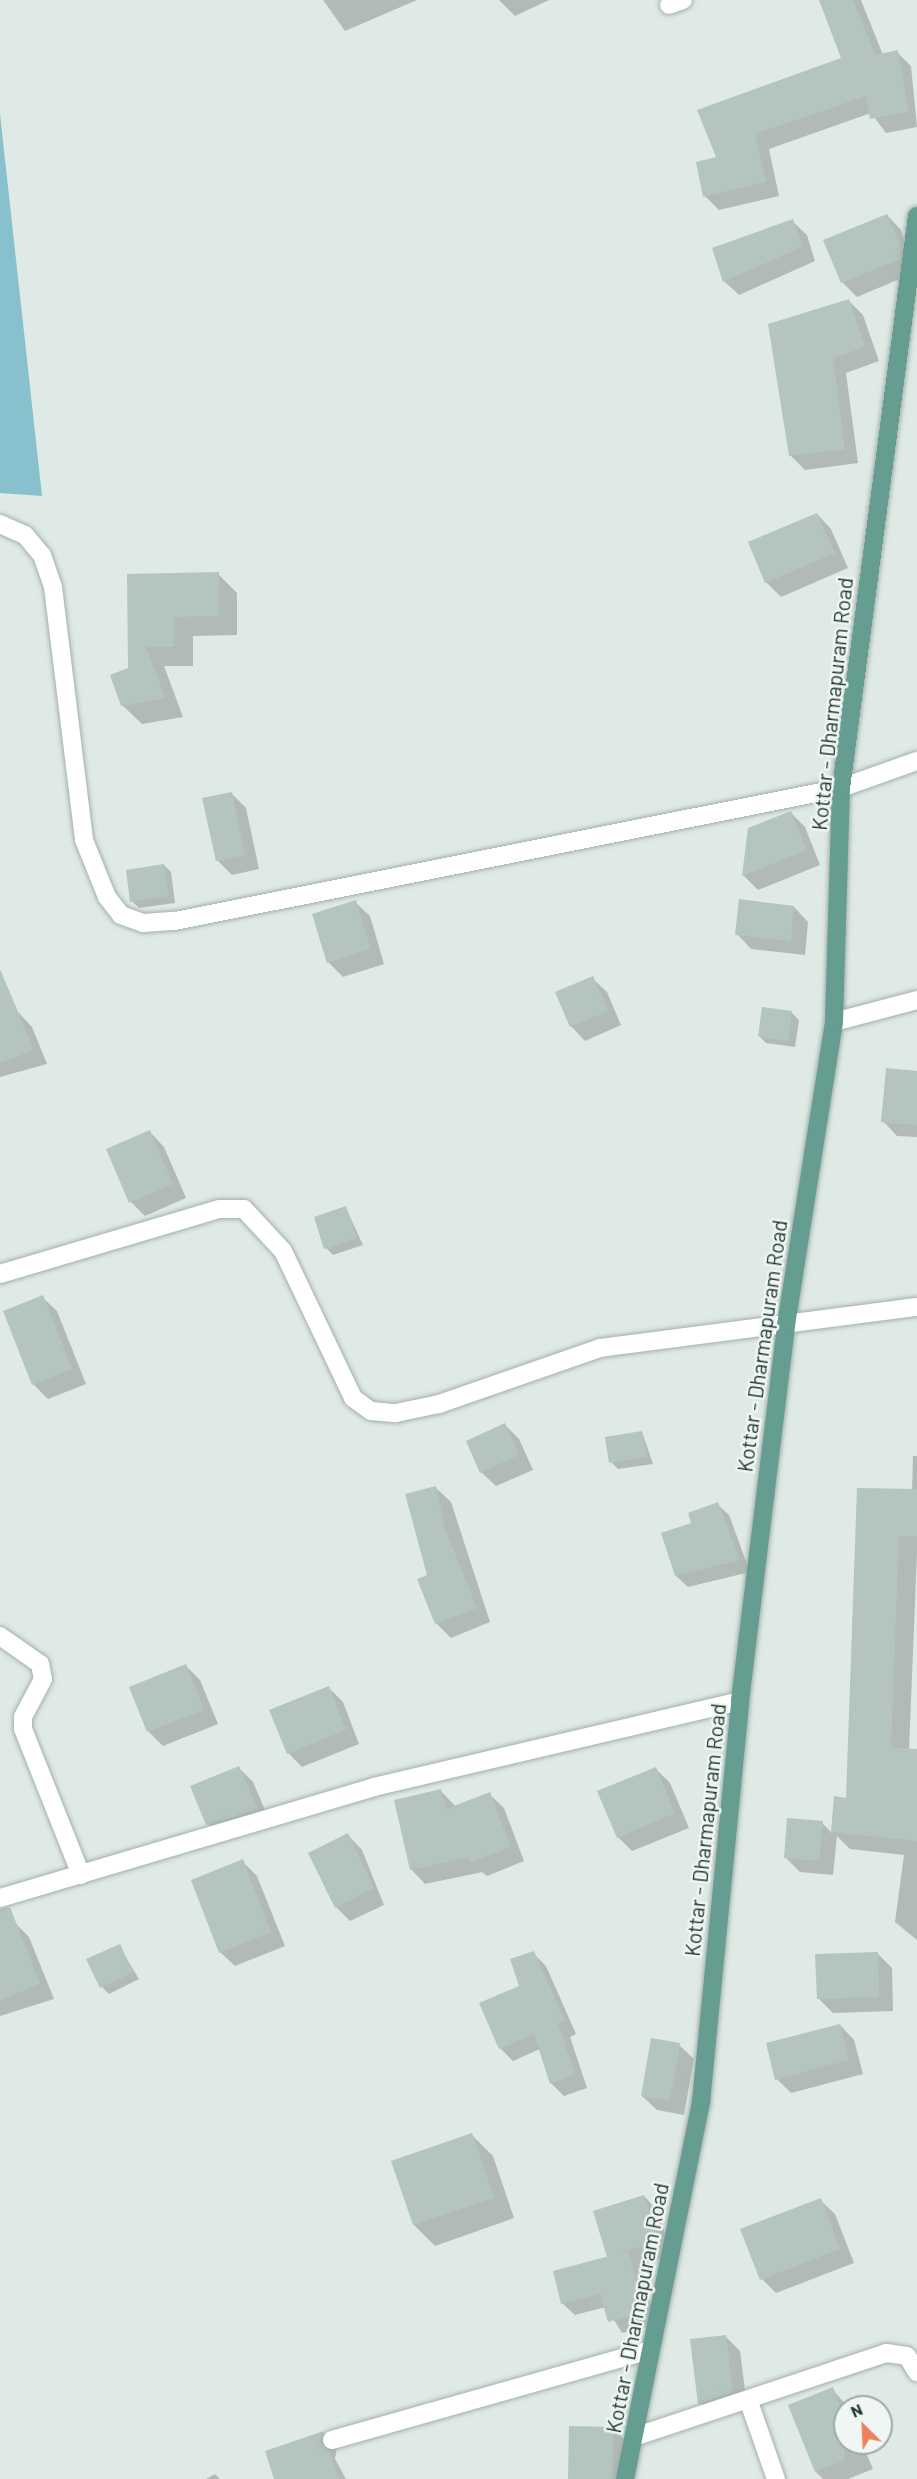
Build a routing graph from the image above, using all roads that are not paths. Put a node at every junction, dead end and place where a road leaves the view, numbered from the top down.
1 (917, 216) edge
2 (0, 524) edge
3 (917, 761) edge
4 (841, 788) junction
5 (917, 1000) edge
6 (834, 1022) junction
7 (0, 1274) edge
8 (917, 1308) edge
9 (786, 1325) junction
10 (0, 1636) edge
11 (740, 1701) junction
12 (81, 1875) junction
13 (0, 1898) edge
14 (651, 2350) junction
15 (917, 2372) edge
16 (749, 2402) junction
17 (634, 2437) junction
18 (332, 2440) dead end
19 (625, 2479) edge
20 (776, 2479) edge

1 - 4 main road, Kottar - Dharmapuram Road
2 - 4 street
3 - 4 street
4 - 6 main road, Kottar - Dharmapuram Road
5 - 6 street
6 - 9 main road, Kottar - Dharmapuram Road
7 - 9 street
8 - 9 street
9 - 11 main road, Kottar - Dharmapuram Road
10 - 12 street
11 - 12 street
11 - 14 main road, Kottar - Dharmapuram Road
12 - 13 street
14 - 17 main road, Kottar - Dharmapuram Road
14 - 18 street
15 - 16 street
16 - 17 street
16 - 20 street
17 - 19 main road, Kottar - Dharmapuram Road

